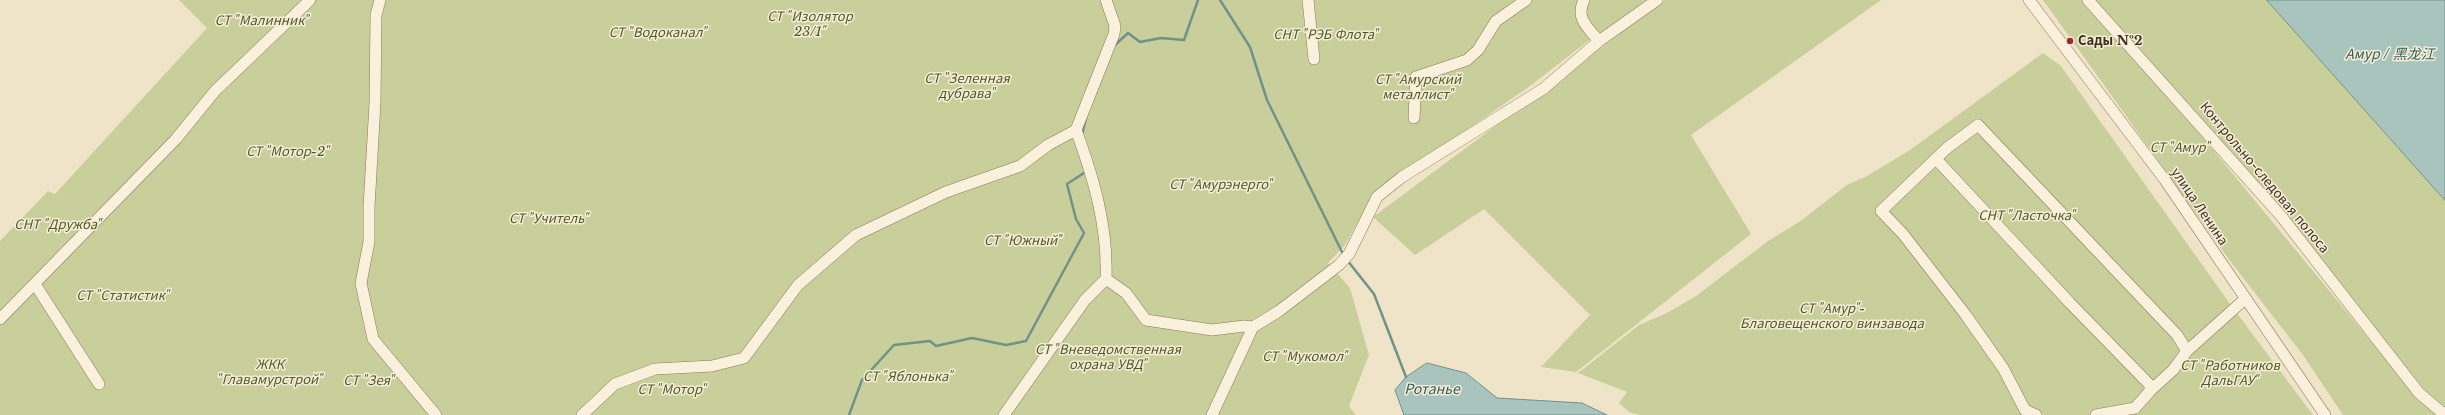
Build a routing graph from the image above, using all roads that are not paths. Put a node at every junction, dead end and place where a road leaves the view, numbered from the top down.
1 (310, 0) edge
2 (380, 0) edge
3 (1106, 0) edge
4 (1308, 0) edge
5 (1526, 0) edge
6 (1584, 0) edge
7 (1657, 0) edge
8 (2029, 0) edge
9 (2088, 0) edge
10 (1599, 41) junction
11 (1314, 59) dead end
12 (1414, 118) dead end
13 (1076, 130) junction
14 (1936, 159) junction
15 (1106, 279) junction
16 (35, 284) junction
17 (2245, 298) junction
18 (0, 319) edge
19 (1253, 328) junction
20 (2187, 351) junction
21 (99, 384) dead end
22 (2151, 390) junction
23 (436, 415) edge
24 (582, 415) edge
25 (1004, 415) edge
26 (1212, 415) edge
27 (2036, 415) edge
28 (2096, 415) edge
29 (2325, 415) edge
30 (2445, 415) edge

1 - 16 street
2 - 23 street
3 - 13 street
4 - 11 street
5 - 12 street
6 - 10 street
7 - 10 street
8 - 17 street, улица Ленина
9 - 30 street, Контрольно-следовая полоса
10 - 19 street
13 - 15 street
13 - 24 street
14 - 20 street
14 - 22 street
14 - 27 street
15 - 19 street
15 - 25 street
16 - 18 street
16 - 21 street
17 - 20 street
17 - 29 street, улица Ленина
19 - 26 street
20 - 22 street
22 - 28 street

